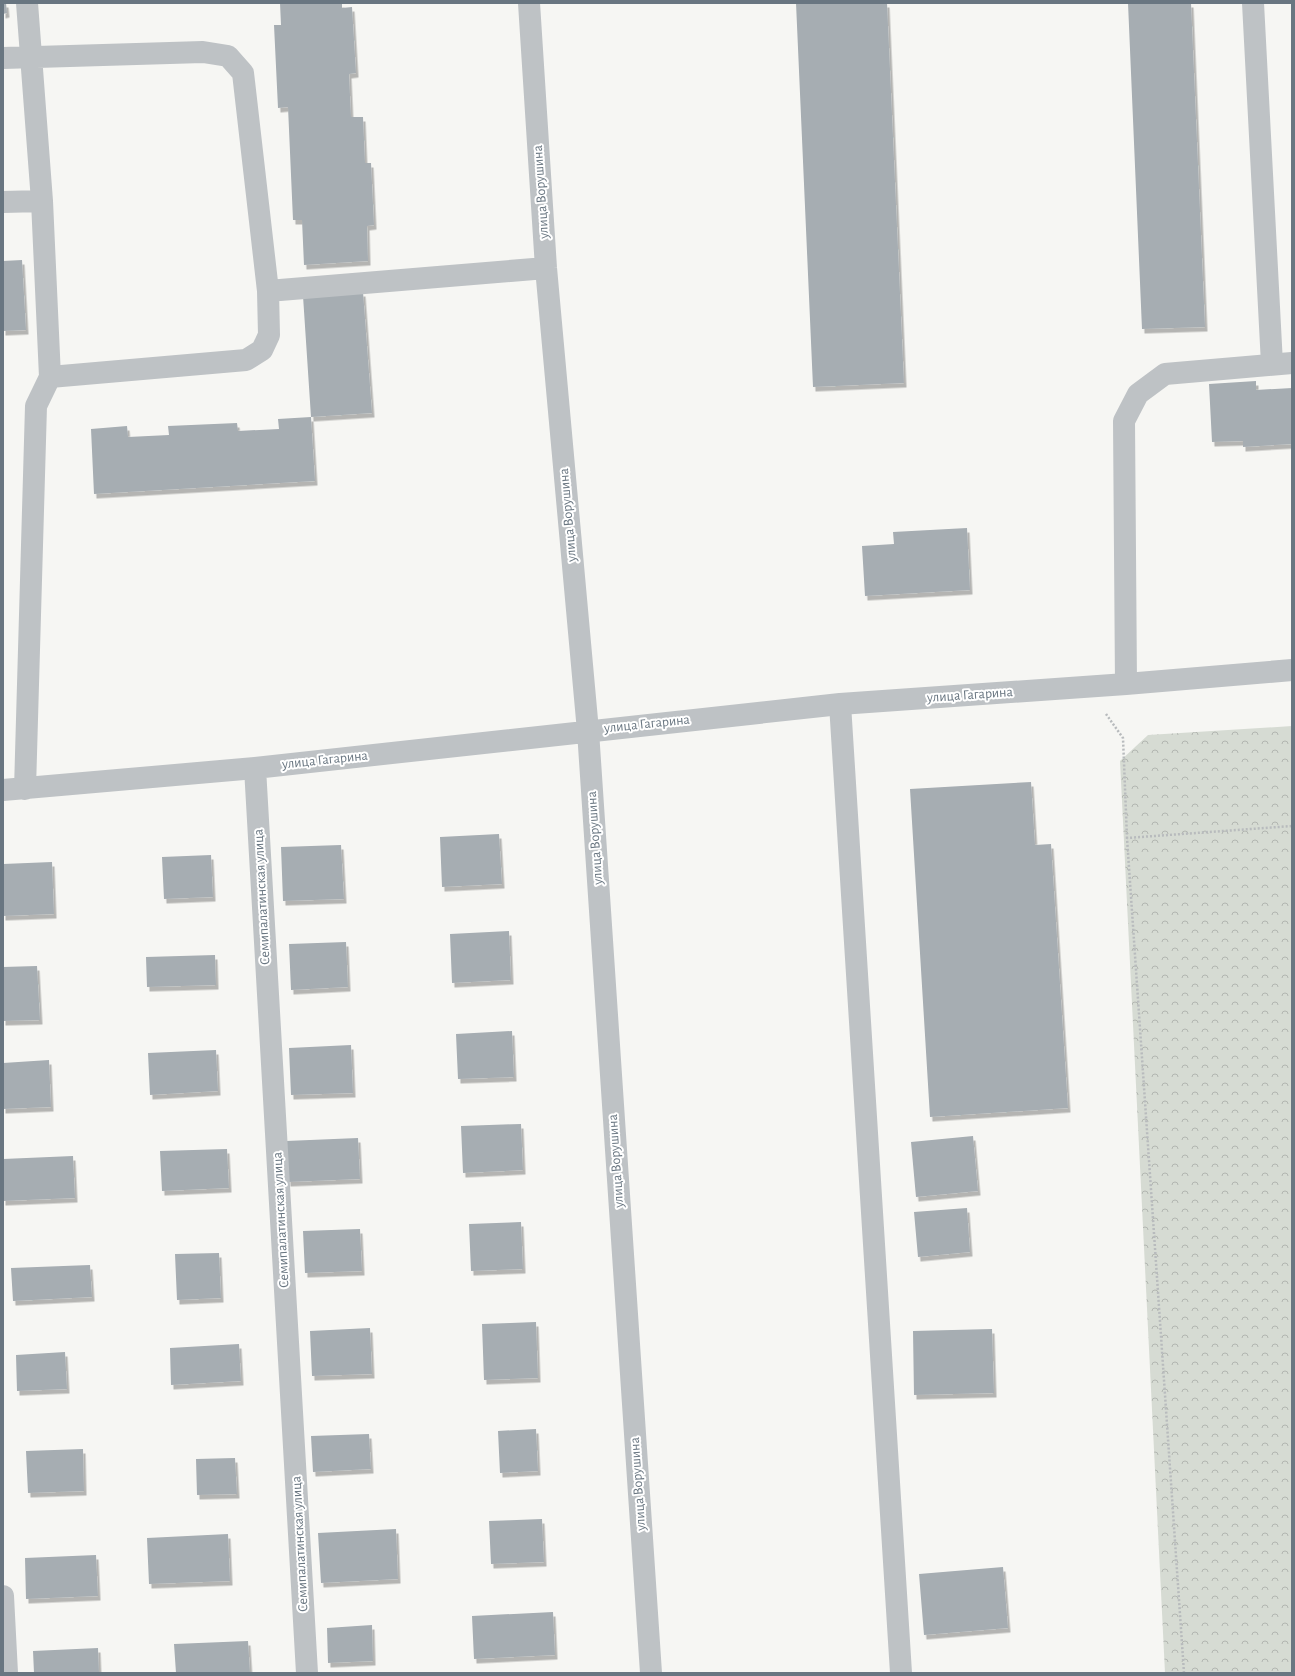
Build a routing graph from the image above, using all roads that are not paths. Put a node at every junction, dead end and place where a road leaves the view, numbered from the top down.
1 (27, 3) edge
2 (530, 3) edge
3 (1253, 3) edge
4 (30, 57) junction
5 (3, 58) edge
6 (42, 201) junction
7 (3, 202) edge
8 (546, 268) junction
9 (268, 291) junction
10 (1282, 364) edge
11 (50, 377) junction
12 (1292, 670) edge
13 (1126, 684) junction
14 (840, 704) junction
15 (588, 731) junction
16 (255, 768) junction
17 (25, 789) junction
18 (3, 790) edge
19 (3, 1596) edge
20 (7, 1673) edge
21 (307, 1673) edge
22 (651, 1673) edge
23 (901, 1673) edge

1 - 4 street
2 - 8 street, улица Ворушина
3 - 10 street
4 - 5 street
4 - 6 street
4 - 9 street
6 - 7 street
6 - 11 street
8 - 9 street
8 - 15 street, улица Ворушина
9 - 11 street
10 - 13 street
11 - 17 street
12 - 13 street, улица Гагарина
13 - 14 street, улица Гагарина
14 - 15 street, улица Гагарина
14 - 23 street
15 - 16 street, улица Гагарина
15 - 22 street, улица Ворушина
16 - 17 street, улица Гагарина
16 - 21 street, Семипалатинская улица
17 - 18 street, улица Гагарина
19 - 20 street

